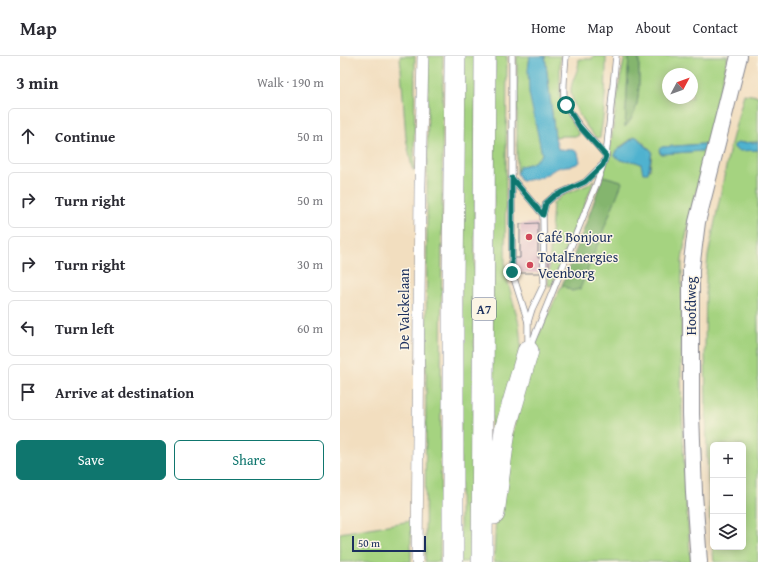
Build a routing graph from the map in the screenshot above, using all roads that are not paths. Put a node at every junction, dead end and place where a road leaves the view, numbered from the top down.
1 (423, 56) edge
2 (455, 56) edge
3 (485, 56) edge
4 (512, 56) edge
5 (566, 56) edge
6 (616, 56) edge
7 (739, 56) edge
8 (606, 156) junction
9 (603, 165) junction
10 (512, 178) junction
11 (543, 215) junction
12 (528, 322) junction
13 (528, 351) junction
14 (417, 562) edge
15 (453, 562) edge
16 (482, 562) edge
17 (487, 562) edge
18 (699, 562) edge

1 - 14 street, De Valckelaan
2 - 15 highway, A7
3 - 16 highway, A7
4 - 10 lane
5 - 8 lane
6 - 8 lane
7 - 18 main road, Hoofdweg
8 - 9 lane
9 - 11 lane
9 - 13 lane
10 - 11 lane
10 - 12 lane
11 - 12 lane
12 - 13 lane
13 - 17 highway

